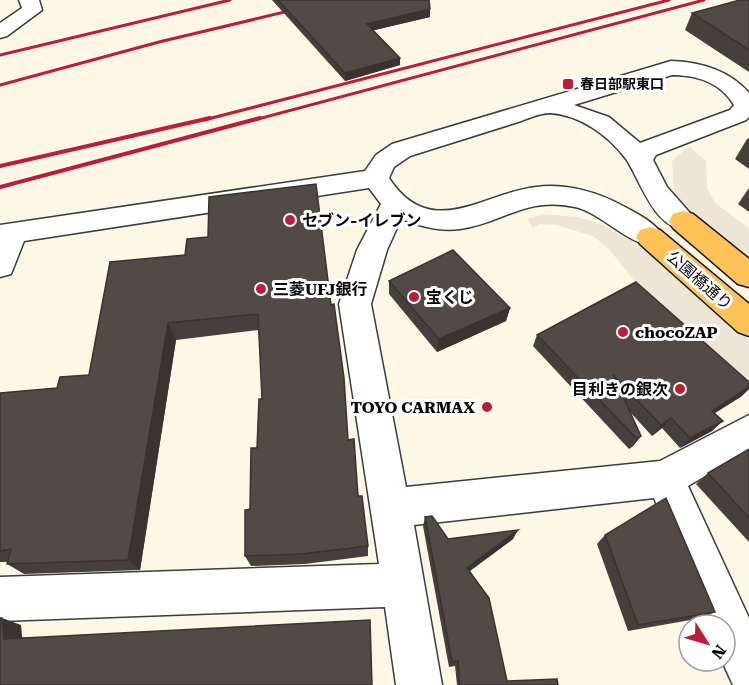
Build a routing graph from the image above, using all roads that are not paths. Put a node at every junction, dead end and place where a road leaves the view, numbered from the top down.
1 (29, 0) edge
2 (0, 32) edge
3 (749, 78) edge
4 (725, 82) junction
5 (548, 106) junction
6 (747, 106) edge
7 (640, 160) junction
8 (386, 191) junction
9 (683, 221) joint
10 (6, 233) edge
11 (650, 237) joint
12 (0, 266) edge
13 (749, 276) edge
14 (749, 323) edge
15 (749, 431) edge
16 (665, 479) junction
17 (391, 508) junction
18 (404, 585) junction
19 (0, 599) edge
20 (749, 669) edge
21 (419, 685) edge

1 - 2 street
3 - 4 street
4 - 5 street
4 - 6 street
5 - 7 street
5 - 8 street
6 - 7 street
7 - 9 street
8 - 10 street
8 - 11 street
8 - 17 street
9 - 13 main road, 公園橋通り
10 - 12 street
11 - 14 main road, 公園橋通り
15 - 16 street
16 - 17 street
16 - 20 street
17 - 18 street
18 - 19 street
18 - 21 street

